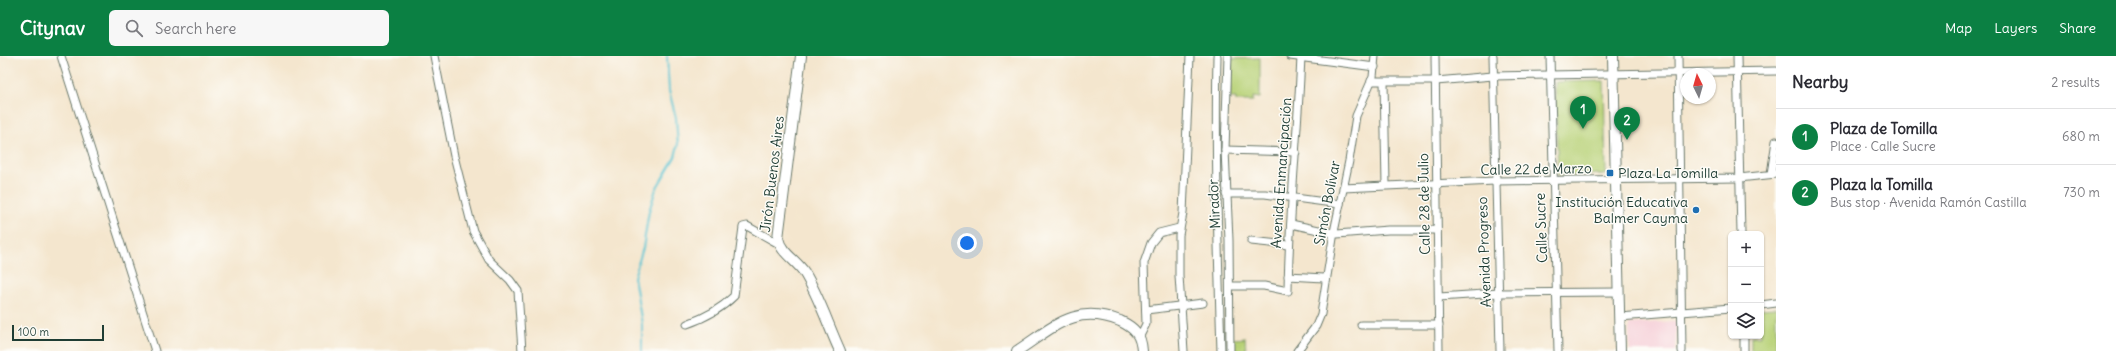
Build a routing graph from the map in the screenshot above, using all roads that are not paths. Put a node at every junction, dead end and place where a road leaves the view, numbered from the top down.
1 (61, 56) edge
2 (434, 56) edge
3 (801, 56) edge
4 (1190, 56) edge
5 (1217, 56) edge
6 (1228, 56) edge
7 (1290, 56) edge
8 (1375, 56) edge
9 (1435, 56) edge
10 (1493, 56) edge
11 (1550, 56) edge
12 (1613, 56) edge
13 (1678, 56) edge
14 (1737, 56) edge
15 (1301, 57) edge
16 (1375, 67) junction
17 (1776, 71) edge
18 (1678, 73) junction
19 (1737, 73) junction
20 (1614, 74) junction
21 (1493, 76) junction
22 (1551, 76) junction
23 (1371, 81) junction
24 (1436, 81) junction
25 (1384, 82) junction
26 (1776, 141) edge
27 (1225, 150) junction
28 (1296, 152) junction
29 (1774, 174) edge
30 (1739, 178) junction
31 (1679, 179) junction
32 (1495, 181) junction
33 (1616, 181) junction
34 (1553, 182) junction
35 (1436, 184) junction
36 (1386, 185) junction
37 (1343, 188) junction
38 (1226, 194) junction
39 (1294, 198) junction
40 (1340, 204) junction
41 (1291, 224) junction
42 (1179, 228) junction
43 (1437, 230) junction
44 (1741, 231) edge
45 (1334, 232) junction
46 (1251, 241) dead end
47 (779, 244) junction
48 (1288, 245) junction
49 (1288, 276) junction
50 (1326, 281) junction
51 (1230, 286) junction
52 (1619, 292) junction
53 (1498, 293) junction
54 (1556, 294) junction
55 (1438, 297) junction
56 (1203, 303) dead end
57 (1776, 304) edge
58 (1764, 305) edge
59 (1181, 306) junction
60 (1728, 308) edge
61 (1146, 310) junction
62 (1681, 312) junction
63 (1620, 318) junction
64 (687, 324) dead end
65 (1361, 325) dead end
66 (1439, 325) junction
67 (1140, 336) junction
68 (1744, 339) edge
69 (156, 351) edge
70 (522, 351) edge
71 (840, 351) edge
72 (1017, 351) edge
73 (1142, 351) edge
74 (1184, 351) edge
75 (1221, 351) edge
76 (1230, 351) edge
77 (1297, 351) edge
78 (1439, 351) edge
79 (1500, 351) edge
80 (1558, 351) edge
81 (1620, 351) edge
82 (1682, 351) edge
83 (1744, 351) edge

1 - 69 street
2 - 70 street
3 - 47 street, Jirón Buenos Aires
4 - 42 street
5 - 75 street, Mirador
6 - 27 street, Mirador
7 - 15 street
8 - 16 street, Simón Bolívar
9 - 24 street, Calle 28 de Julio
10 - 21 street, Avenida Progreso
11 - 22 street, Calle Sucre
12 - 20 street
13 - 18 street
14 - 19 street
15 - 16 street
15 - 28 street, Avenida Enmancipación
16 - 23 street, Simón Bolívar
17 - 19 street
18 - 19 street
18 - 20 street
18 - 31 street
19 - 30 street
20 - 22 street
20 - 33 street
21 - 22 street
21 - 24 street
21 - 32 street, Avenida Progreso
22 - 34 street, Calle Sucre
23 - 25 street
23 - 37 street, Simón Bolívar
24 - 25 street
24 - 35 street, Calle 28 de Julio
25 - 36 street
26 - 29 street
27 - 28 street
27 - 38 street, Mirador
28 - 39 street, Avenida Enmancipación
29 - 30 street, Calle 22 de Marzo
30 - 31 street, Calle 22 de Marzo
30 - 44 street
31 - 33 street, Calle 22 de Marzo
31 - 62 street
32 - 34 street, Calle 22 de Marzo
32 - 35 street, Calle 22 de Marzo
32 - 53 street, Avenida Progreso
33 - 34 street, Calle 22 de Marzo
33 - 52 street
34 - 54 street, Calle Sucre
35 - 36 street, Calle 22 de Marzo
35 - 43 street, Calle 28 de Julio
36 - 37 street, Calle 22 de Marzo
37 - 40 street, Simón Bolívar
38 - 39 street
38 - 51 street, Mirador
39 - 40 street
39 - 41 street, Avenida Enmancipación
40 - 45 street, Simón Bolívar
41 - 45 street
41 - 48 street, Avenida Enmancipación
42 - 59 street
42 - 61 street
43 - 45 street
43 - 55 street, Calle 28 de Julio
45 - 50 street, Simón Bolívar
46 - 48 street
47 - 64 street
47 - 71 street, Jirón Buenos Aires
48 - 49 street, Avenida Enmancipación
49 - 50 street
49 - 51 street, Avenida Enmancipación
50 - 77 street, Simón Bolívar
51 - 76 street, Mirador
52 - 54 street
52 - 63 street
53 - 54 street
53 - 55 street
53 - 79 street, Avenida Progreso
54 - 80 street, Calle Sucre
55 - 66 street, Calle 28 de Julio
56 - 59 street
57 - 58 street
59 - 61 street
59 - 74 street
60 - 62 street
61 - 67 street
62 - 63 street
62 - 82 street
63 - 81 street
65 - 66 street
66 - 78 street, Calle 28 de Julio
67 - 72 street
67 - 73 street
68 - 83 street

